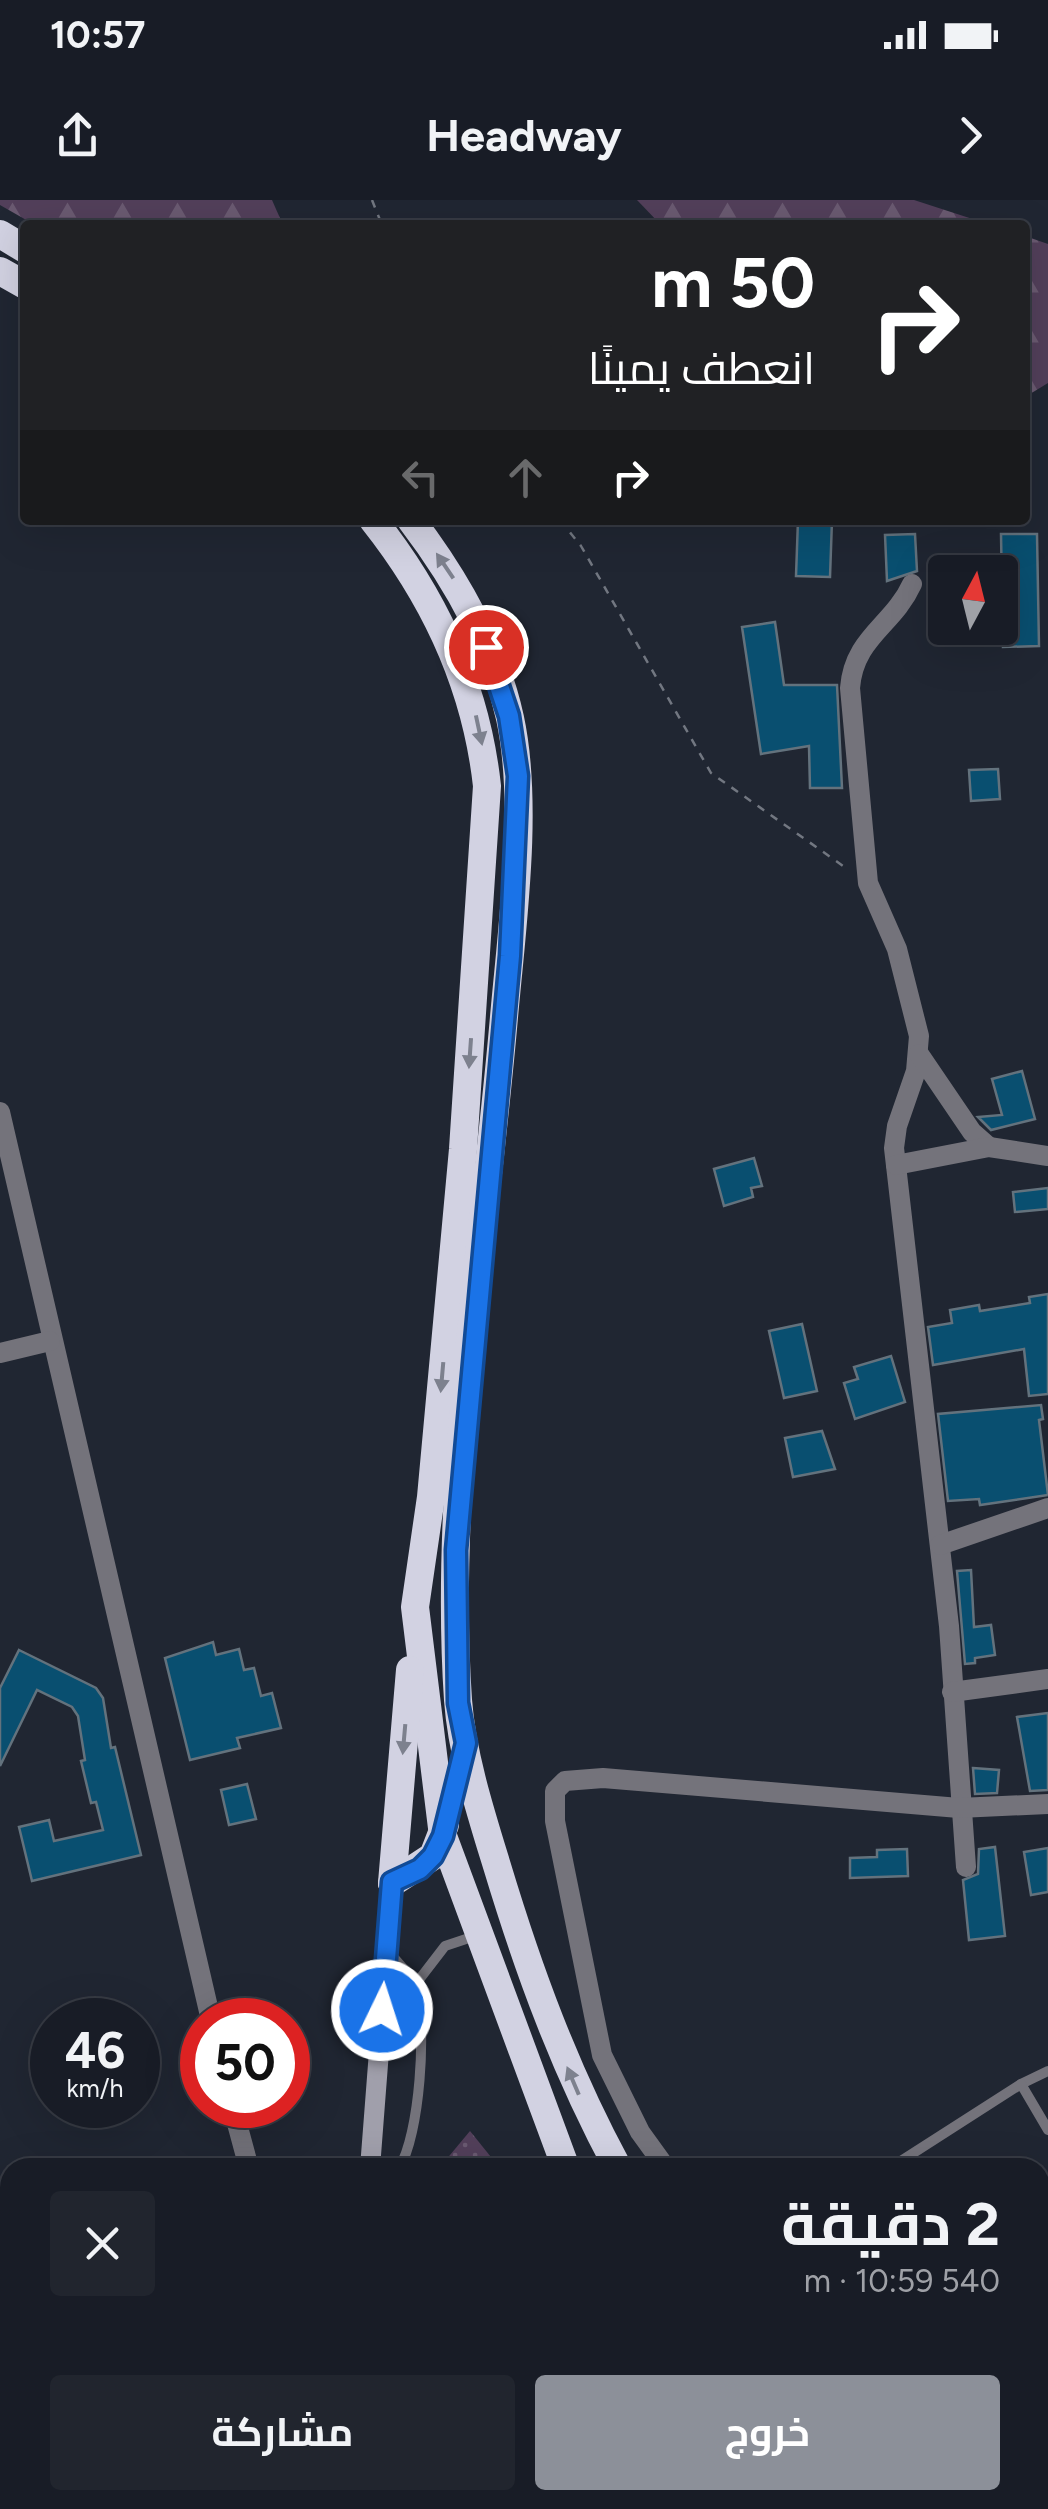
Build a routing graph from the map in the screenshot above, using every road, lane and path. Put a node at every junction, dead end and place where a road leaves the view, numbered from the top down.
1 (376, 525) edge
2 (416, 525) edge
3 (564, 525) edge
4 (912, 584) dead end
5 (868, 883) junction
6 (919, 1054) junction
7 (0, 1112) edge
8 (989, 1147) junction
9 (1048, 1156) edge
10 (896, 1165) junction
11 (50, 1341) junction
12 (0, 1353) edge
13 (1048, 1508) edge
14 (940, 1545) junction
15 (415, 1608) junction
16 (1048, 1679) edge
17 (952, 1692) junction
18 (466, 1743) junction
19 (1048, 1804) edge
20 (959, 1808) junction
21 (443, 1836) junction
22 (966, 1867) dead end
23 (392, 1882) junction
24 (478, 1934) junction
25 (386, 1948) junction
26 (415, 1985) junction
27 (205, 1998) edge
28 (1048, 2071) edge
29 (1021, 2084) junction
30 (238, 2128) edge
31 (1048, 2130) edge
32 (245, 2158) edge
33 (371, 2158) edge
34 (402, 2158) edge
35 (563, 2158) edge
36 (613, 2158) edge
37 (659, 2158) edge
38 (906, 2158) edge

1 -> 15 highway
18 -> 2 highway
3 - 5 path
4 - 5 street
5 - 6 street
6 - 8 street
6 - 10 street
7 - 11 street
8 - 9 street
8 - 10 street
10 - 14 street
11 - 12 street
11 - 27 street
13 - 14 street
14 - 17 street
15 - 21 highway
15 -> 23 highway
16 - 17 street
17 - 20 street
18 - 21 highway
36 -> 18 highway
19 - 20 street
20 - 22 street
20 - 37 street
21 - 23 highway
21 - 24 highway
23 - 25 main road
24 - 26 lane
24 - 35 highway
25 - 26 lane
25 - 33 main road
26 - 34 lane
28 - 29 lane
29 - 31 lane
29 - 38 lane
30 - 32 street

